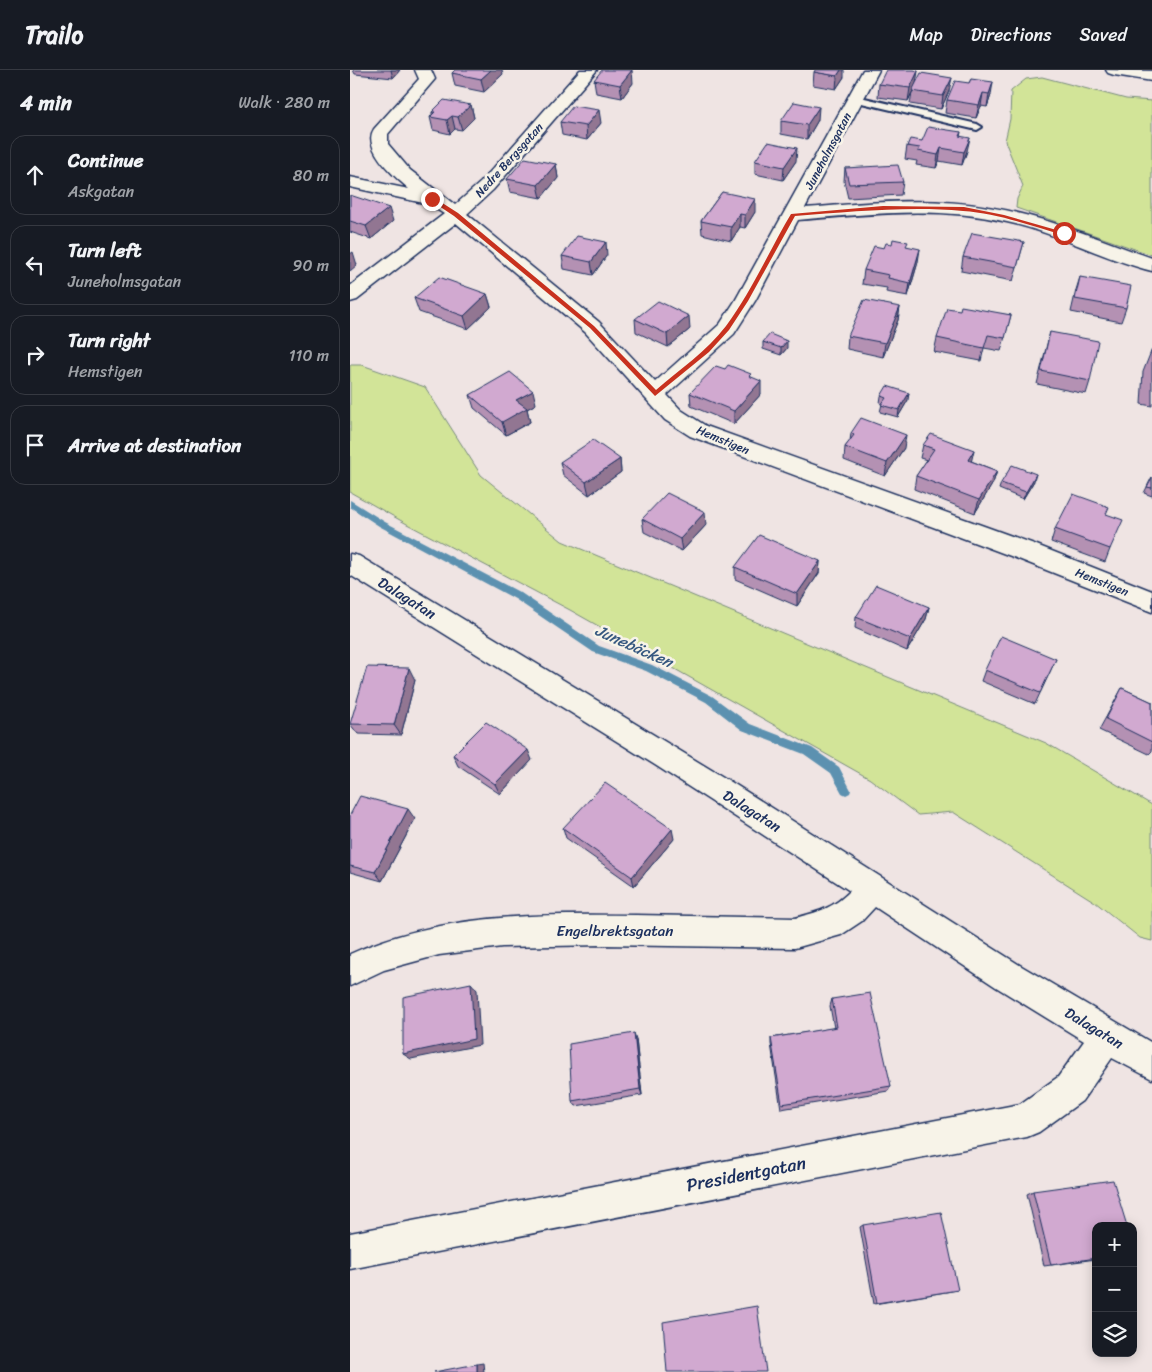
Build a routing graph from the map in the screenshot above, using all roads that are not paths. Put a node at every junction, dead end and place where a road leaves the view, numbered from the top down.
1 (423, 70) edge
2 (589, 70) edge
3 (871, 70) edge
4 (1114, 70) edge
5 (1152, 76) edge
6 (856, 100) junction
7 (977, 128) dead end
8 (350, 182) edge
9 (432, 199) junction
10 (456, 214) junction
11 (793, 215) junction
12 (1152, 265) edge
13 (350, 296) edge
14 (655, 394) junction
15 (350, 563) edge
16 (1152, 602) edge
17 (872, 889) junction
18 (350, 970) edge
19 (1107, 1037) junction
20 (1152, 1062) edge
21 (350, 1251) edge

1 - 9 street, Hemstigen
2 - 10 street, Nedre Bergsgatan
3 - 6 street, Juneholmsgatan
4 - 5 street
6 - 7 lane
6 - 11 street, Juneholmsgatan
8 - 9 street
9 - 10 street, Hemstigen
10 - 13 street, Nedre Bergsgatan
10 - 14 street, Hemstigen
11 - 12 street
11 - 14 street, Juneholmsgatan
14 - 16 street, Hemstigen
15 - 17 street, Dalagatan
17 - 18 street, Engelbrektsgatan
17 - 19 street, Dalagatan
19 - 20 street, Dalagatan
19 - 21 street, Presidentgatan

